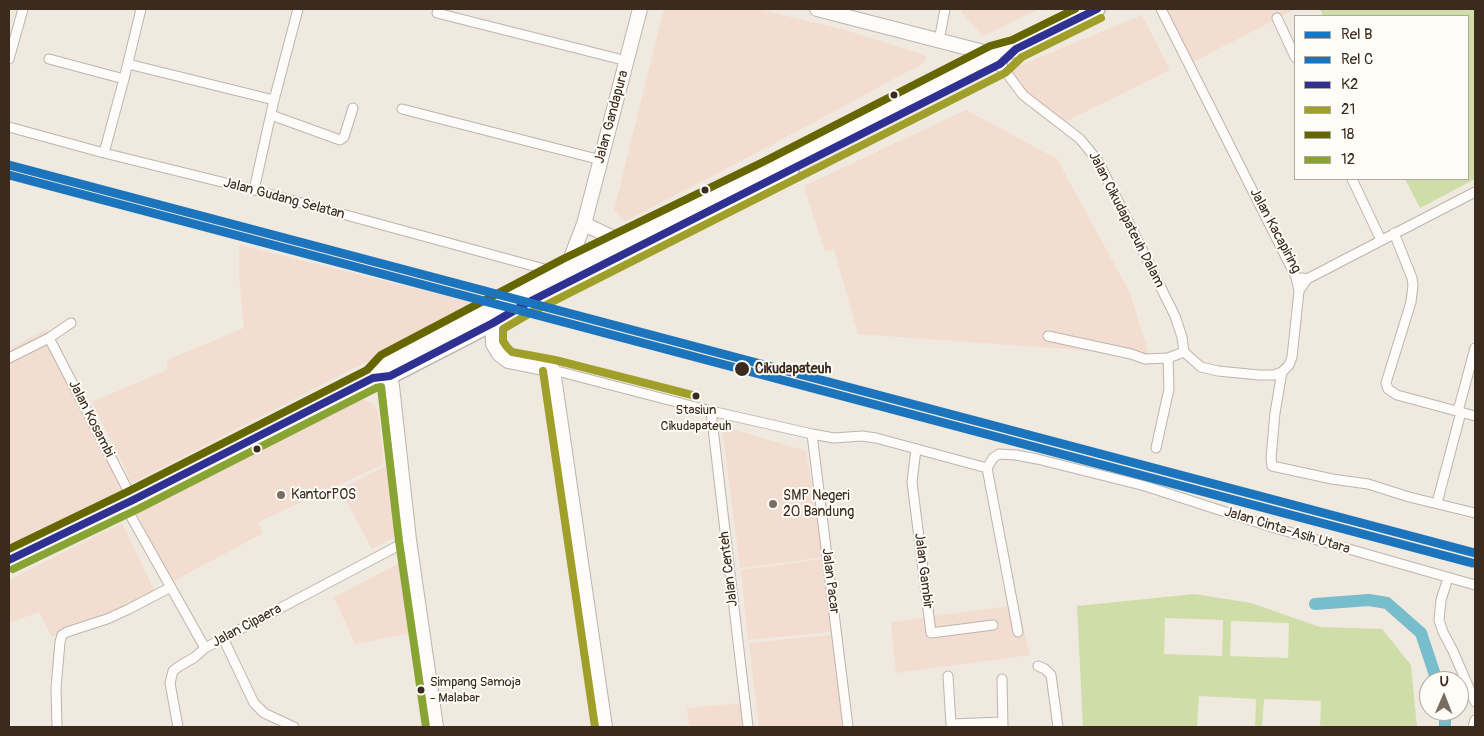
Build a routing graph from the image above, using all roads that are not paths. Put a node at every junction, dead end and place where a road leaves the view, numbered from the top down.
1 (24, 9) edge
2 (141, 9) edge
3 (298, 9) edge
4 (640, 9) edge
5 (817, 9) edge
6 (945, 9) edge
7 (1098, 9) edge
8 (1161, 9) edge
9 (437, 13) dead end
10 (1277, 18) dead end
11 (939, 41) junction
12 (1294, 55) edge
13 (9, 59) edge
14 (49, 59) dead end
15 (997, 60) junction
16 (627, 61) junction
17 (128, 64) junction
18 (124, 79) junction
19 (274, 100) junction
20 (353, 108) dead end
21 (402, 109) dead end
22 (270, 115) junction
23 (9, 128) edge
24 (850, 135) junction
25 (104, 153) junction
26 (601, 160) junction
27 (1352, 180) edge
28 (254, 190) junction
29 (1475, 192) edge
30 (584, 224) junction
31 (1394, 233) junction
32 (1381, 240) junction
33 (622, 242) junction
34 (563, 271) junction
35 (1296, 277) junction
36 (1307, 279) junction
37 (1300, 291) junction
38 (493, 323) junction
39 (71, 324) dead end
40 (1048, 336) dead end
41 (49, 338) junction
42 (1475, 348) edge
43 (1184, 352) junction
44 (9, 358) edge
45 (1168, 358) junction
46 (388, 370) junction
47 (554, 370) junction
48 (1282, 372) junction
49 (711, 411) junction
50 (1459, 412) junction
51 (1475, 416) edge
52 (812, 434) junction
53 (1156, 448) dead end
54 (916, 449) junction
55 (987, 468) junction
56 (129, 502) junction
57 (1437, 503) junction
58 (1475, 513) edge
59 (409, 540) junction
60 (9, 560) edge
61 (1448, 578) junction
62 (1475, 585) edge
63 (171, 587) junction
64 (993, 625) dead end
65 (1018, 632) dead end
66 (223, 638) junction
67 (205, 648) junction
68 (1038, 666) dead end
69 (948, 676) dead end
70 (1002, 679) dead end
71 (1475, 702) edge
72 (1475, 720) edge
73 (1003, 725) edge
74 (951, 726) edge
75 (57, 727) edge
76 (178, 727) edge
77 (294, 727) edge
78 (436, 727) edge
79 (605, 727) edge
80 (748, 727) edge
81 (848, 727) edge
82 (1058, 727) edge
83 (1472, 727) edge

1 - 13 street
2 - 17 street
3 - 19 street
4 - 16 street, Jalan Gandapura
5 - 11 street
6 - 11 street
7 - 15 main road
8 - 35 street, Jalan Kacapiring
9 - 16 street
10 - 12 street
11 - 15 street
14 - 18 street
15 - 24 main road
15 - 43 street, Jalan Cikudapateuh Dalam
16 - 26 street, Jalan Gandapura
17 - 18 street
17 - 19 street
18 - 25 street
19 - 22 street
20 - 22 street
21 - 26 street
22 - 28 street
23 - 25 street, Jalan Gudang Selatan
24 - 33 main road
24 - 38 main road
25 - 28 street, Jalan Gudang Selatan
26 - 30 street, Jalan Gandapura
27 - 32 street
28 - 34 street, Jalan Gudang Selatan
29 - 31 street, Jalan Kacapiring
30 - 33 street
30 - 34 street, Jalan Gandapura
31 - 32 street, Jalan Kacapiring
31 - 50 street
32 - 36 street, Jalan Kacapiring
33 - 34 main road
34 - 46 main road
35 - 36 street, Jalan Kacapiring
35 - 37 street
36 - 37 street
37 - 48 street
38 - 46 main road
38 - 47 street
39 - 41 street
40 - 45 street
41 - 44 street
41 - 56 street, Jalan Kosambi
42 - 50 street
43 - 45 street
43 - 48 street
45 - 53 street
46 - 56 main road
46 - 59 street
47 - 49 street
47 - 79 street
48 - 57 street
49 - 52 street
49 - 80 street, Jalan Centeh
50 - 51 street
50 - 57 street
52 - 54 street
52 - 81 street, Jalan Pacar
54 - 55 street
54 - 64 street, Jalan Gambir
55 - 61 street, Jalan Cinta-Asih Utara
55 - 65 street
56 - 60 main road
56 - 63 street, Jalan Cipaera
57 - 58 street
59 - 66 street, Jalan Cipaera
59 - 78 street
61 - 62 street, Jalan Cinta-Asih Utara
61 - 71 street
63 - 67 street, Jalan Cipaera
63 - 75 street
66 - 67 street, Jalan Cipaera
66 - 77 street
67 - 76 street
68 - 82 street
69 - 74 street
70 - 73 street
72 - 83 street
73 - 74 street

